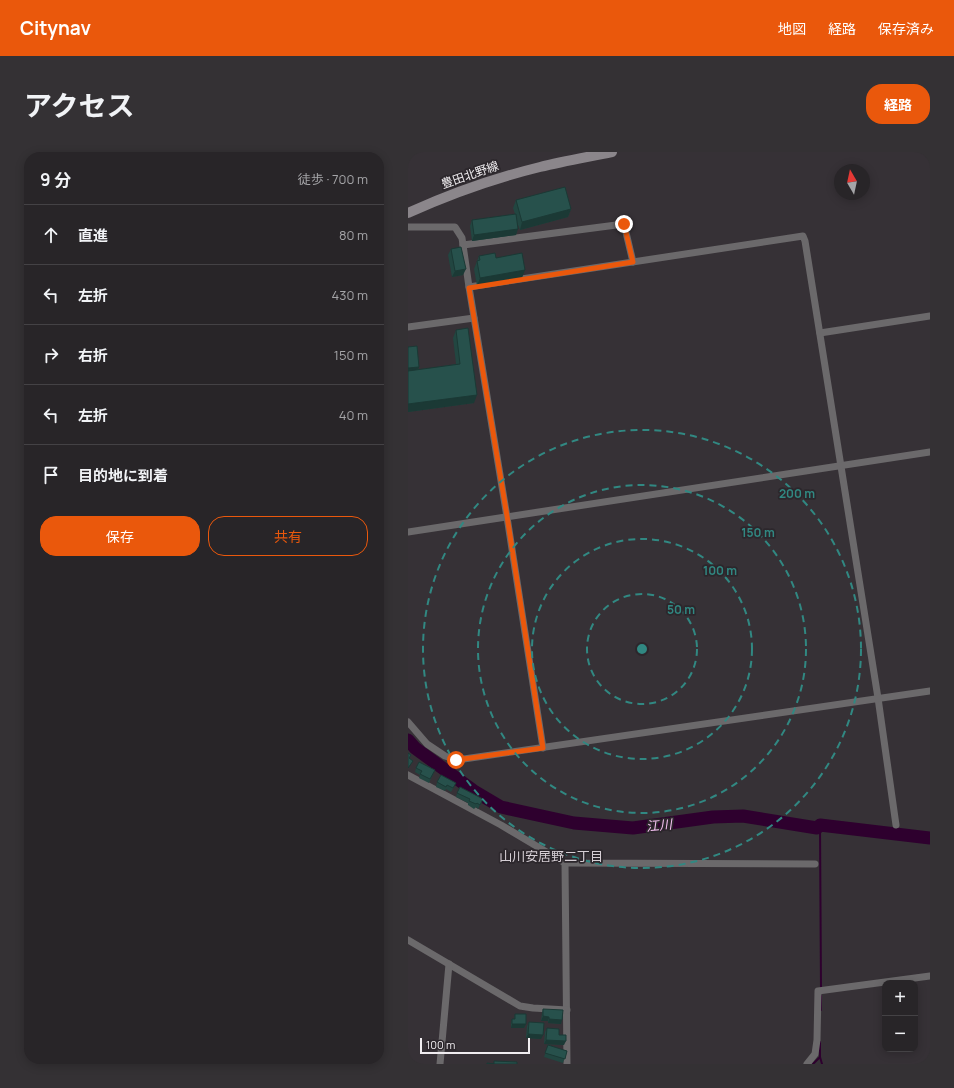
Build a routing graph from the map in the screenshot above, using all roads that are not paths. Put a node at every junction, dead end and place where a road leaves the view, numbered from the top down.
1 (612, 152) edge
2 (408, 213) edge
3 (408, 227) edge
4 (462, 245) junction
5 (633, 262) junction
6 (469, 288) junction
7 (930, 316) edge
8 (474, 318) junction
9 (408, 327) edge
10 (820, 333) junction
11 (930, 452) edge
12 (840, 465) junction
13 (507, 516) junction
14 (408, 532) edge
15 (930, 691) edge
16 (878, 698) junction
17 (408, 722) edge
18 (543, 748) junction
19 (408, 775) edge
20 (896, 825) dead end
21 (564, 863) junction
22 (815, 864) dead end
23 (408, 940) edge
24 (449, 964) junction
25 (930, 976) edge
26 (567, 1010) junction
27 (440, 1064) edge
28 (567, 1064) edge
29 (807, 1064) edge

1 - 2 main road, 豊田北野線
3 - 4 street
4 - 5 street
4 - 6 street
5 - 6 street
5 - 10 street
6 - 8 street
7 - 10 street
8 - 9 street
8 - 13 street
10 - 12 street
11 - 12 street
12 - 13 street
12 - 16 street
13 - 14 street
13 - 18 street
15 - 16 street
16 - 18 street
16 - 20 street
17 - 18 street
19 - 21 street
21 - 22 street
21 - 26 street
23 - 24 street
24 - 26 street
24 - 27 street
25 - 29 street
26 - 28 street

